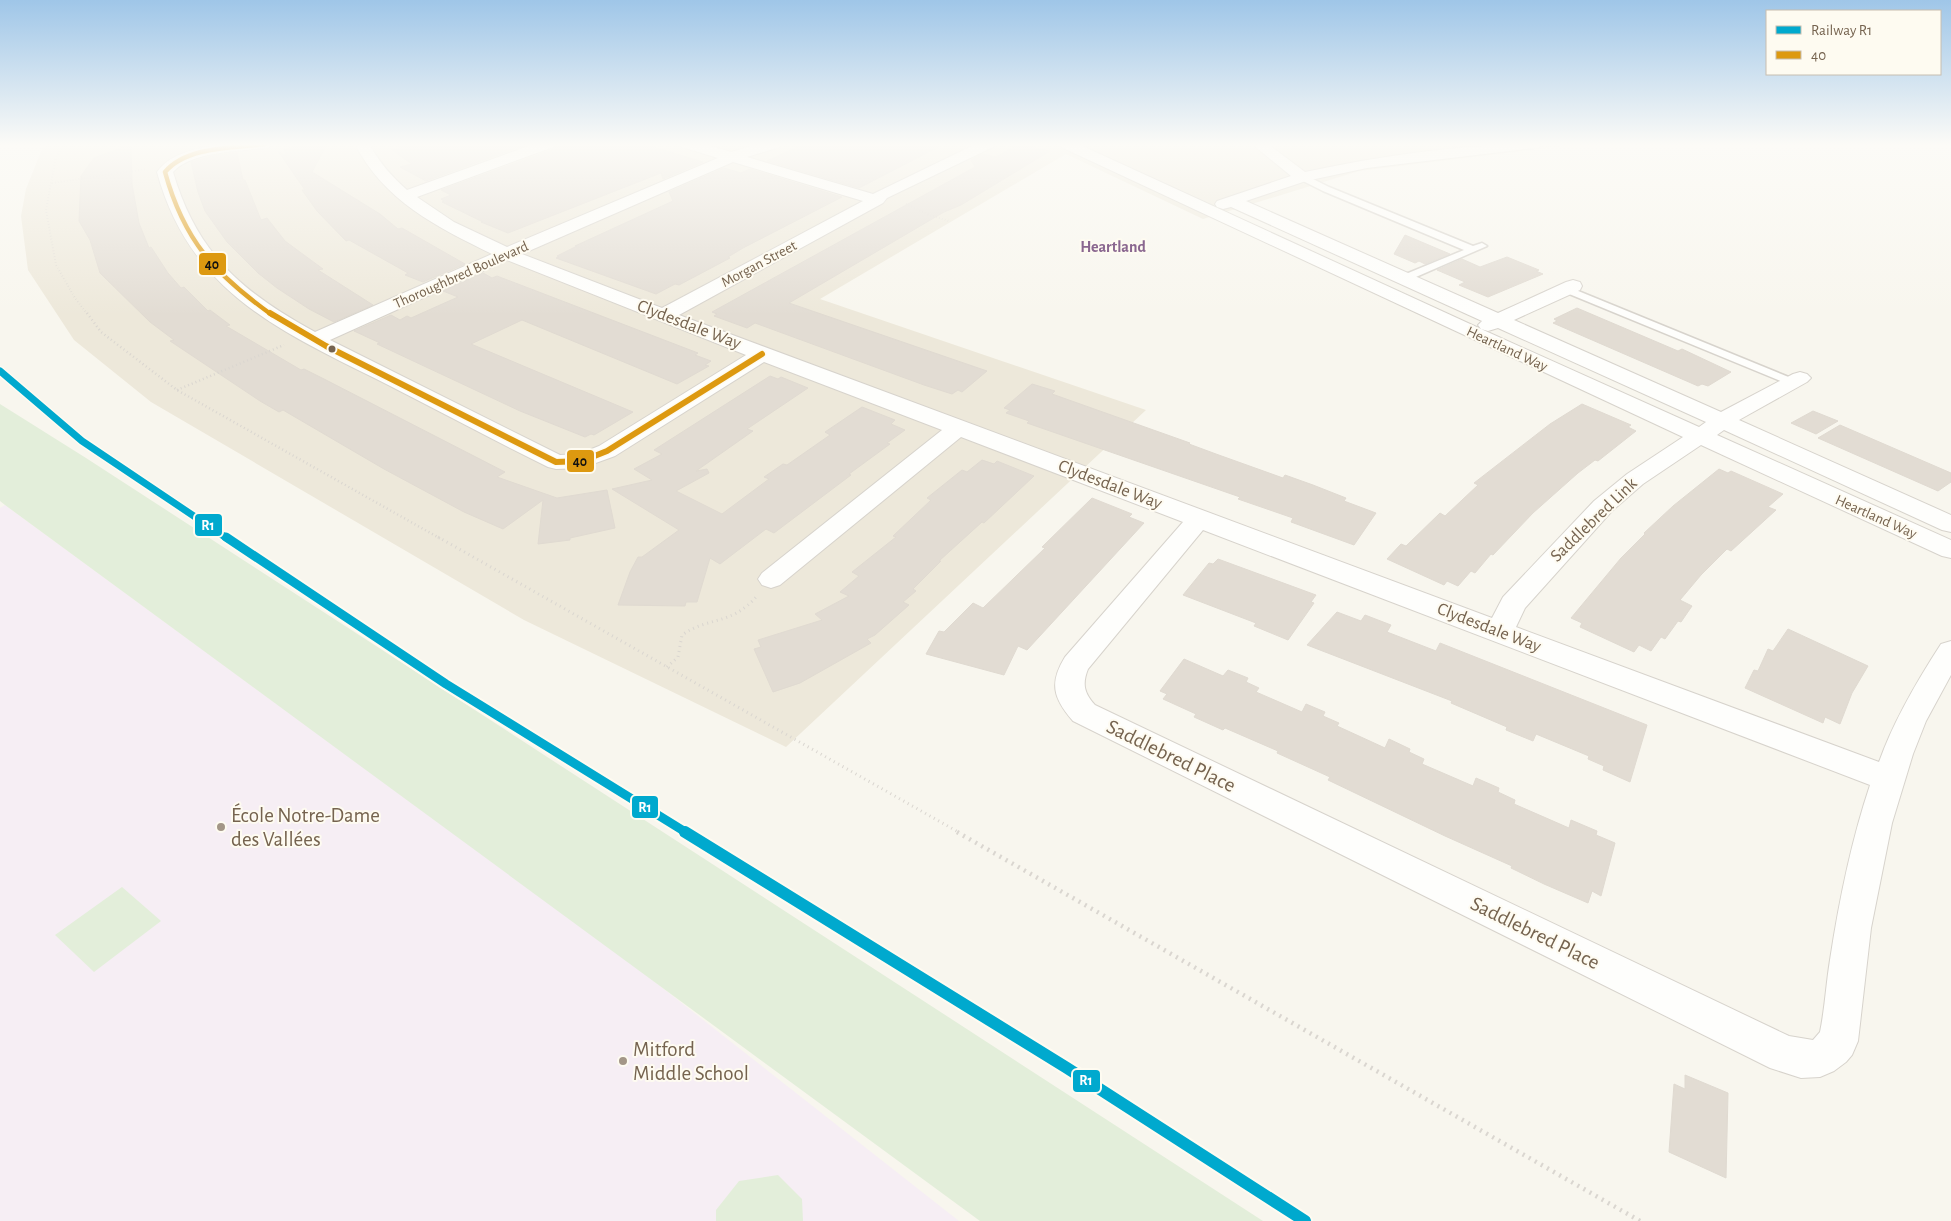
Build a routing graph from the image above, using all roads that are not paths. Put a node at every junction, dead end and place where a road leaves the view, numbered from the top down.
1 (173, 201) edge
2 (412, 201) edge
3 (628, 201) edge
4 (874, 201) edge
5 (1189, 201) edge
6 (1232, 201) joint
7 (1353, 201) edge
8 (1208, 210) junction
9 (1482, 246) dead end
10 (1472, 250) junction
11 (507, 254) junction
12 (1404, 278) junction
13 (1569, 287) joint
14 (664, 316) junction
15 (1498, 320) junction
16 (1471, 332) junction
17 (315, 339) junction
18 (762, 354) junction
19 (1796, 380) joint
20 (959, 428) junction
21 (1710, 429) junction
22 (1198, 519) junction
23 (1951, 524) edge
24 (1951, 550) edge
25 (771, 579) road end
26 (1499, 632) junction
27 (1951, 652) edge
28 (1889, 779) junction

1 - 17 street
2 - 11 street, Clydesdale Way
3 - 11 street, Thoroughbred Boulevard
4 - 14 street, Morgan Street
5 - 8 street, Heartland Way
6 - 8 street
6 - 12 street, Heartland Way
7 - 10 lane
8 - 16 street, Heartland Way
9 - 10 lane
10 - 12 lane
11 - 14 street, Clydesdale Way
11 - 17 street, Thoroughbred Boulevard
12 - 15 street, Heartland Way
13 - 15 street
13 - 19 lane
14 - 18 street, Clydesdale Way
15 - 16 street
15 - 21 street, Heartland Way
16 - 21 street, Heartland Way
17 - 18 street
18 - 20 street, Clydesdale Way
19 - 21 street, Saddlebred Link
20 - 22 street, Clydesdale Way
20 - 25 street
21 - 23 street, Heartland Way
21 - 24 street, Heartland Way
21 - 26 street, Saddlebred Link
22 - 26 street, Clydesdale Way
22 - 28 street, Saddlebred Place
26 - 28 street, Clydesdale Way
27 - 28 street, Saddlebred Place

